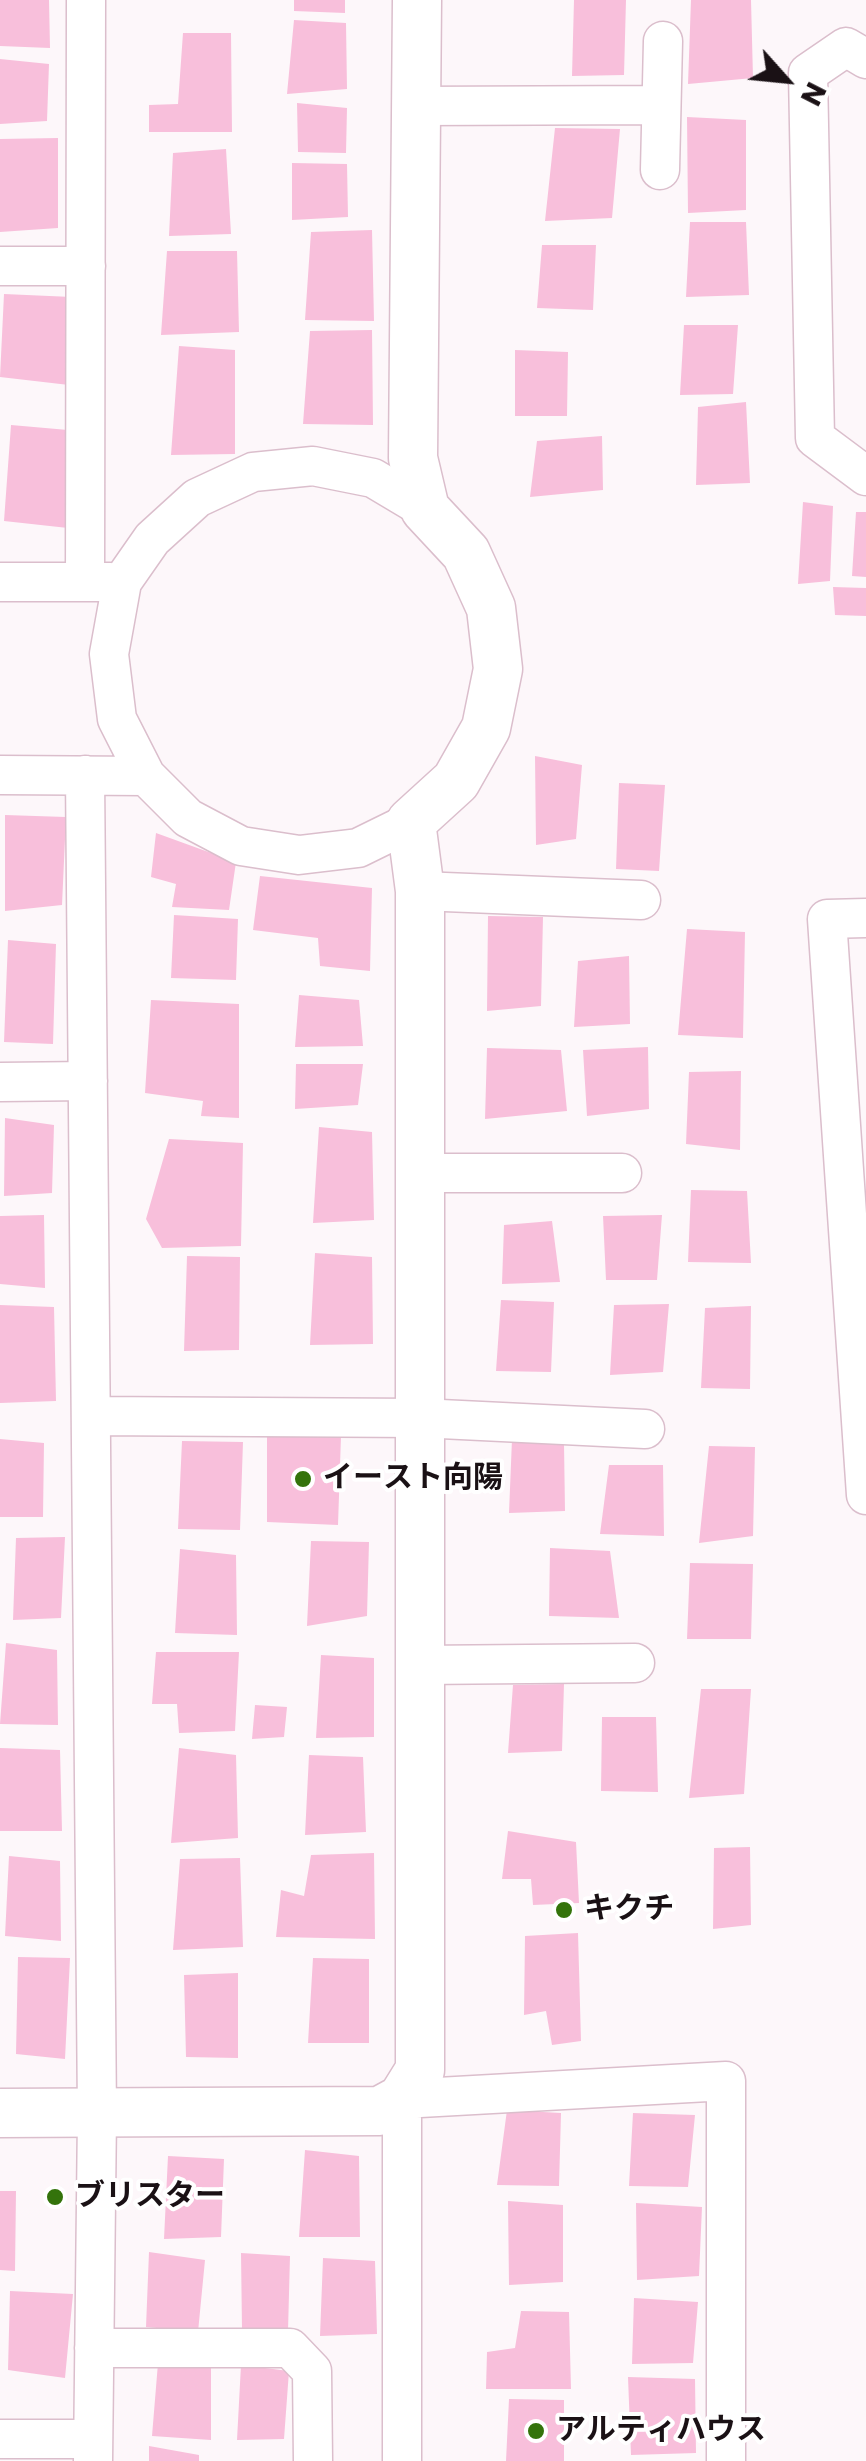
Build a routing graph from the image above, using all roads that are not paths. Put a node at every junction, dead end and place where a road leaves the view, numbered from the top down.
1 (86, 0) edge
2 (416, 0) edge
3 (663, 40) dead end
4 (866, 59) edge
5 (662, 105) junction
6 (416, 106) junction
7 (660, 170) dead end
8 (0, 266) edge
9 (86, 266) junction
10 (866, 476) edge
11 (426, 509) junction
12 (0, 582) edge
13 (85, 582) junction
14 (122, 582) junction
15 (0, 775) edge
16 (86, 775) junction
17 (146, 776) junction
18 (412, 822) junction
19 (420, 891) junction
20 (641, 900) dead end
21 (866, 918) edge
22 (0, 1082) edge
23 (88, 1082) junction
24 (622, 1172) dead end
25 (420, 1173) junction
26 (862, 1367) edge
27 (91, 1416) junction
28 (420, 1418) junction
29 (645, 1429) dead end
30 (866, 1495) edge
31 (636, 1663) dead end
32 (420, 1665) junction
33 (402, 2099) junction
34 (0, 2113) edge
35 (97, 2114) junction
36 (94, 2348) junction
37 (0, 2438) edge
38 (93, 2450) edge
39 (312, 2461) edge
40 (402, 2461) edge
41 (726, 2461) edge

1 - 9 street
2 - 6 street
3 - 5 street
4 - 10 street
5 - 6 street
5 - 7 street
6 - 11 street
8 - 9 street
9 - 13 street
11 - 14 street
11 - 18 street
12 - 13 street
13 - 14 street
14 - 17 street
15 - 16 street
16 - 17 street
16 - 23 street
17 - 18 street
18 - 19 street
19 - 20 street
19 - 25 street
21 - 26 street
22 - 23 street
23 - 27 street
24 - 25 street
25 - 28 street
26 - 30 street
27 - 28 street
27 - 35 street
28 - 29 street
28 - 32 street
31 - 32 street
32 - 33 street
33 - 35 street
33 - 40 street
33 - 41 street
34 - 35 street
35 - 36 street
36 - 38 street
36 - 39 street
37 - 38 street

